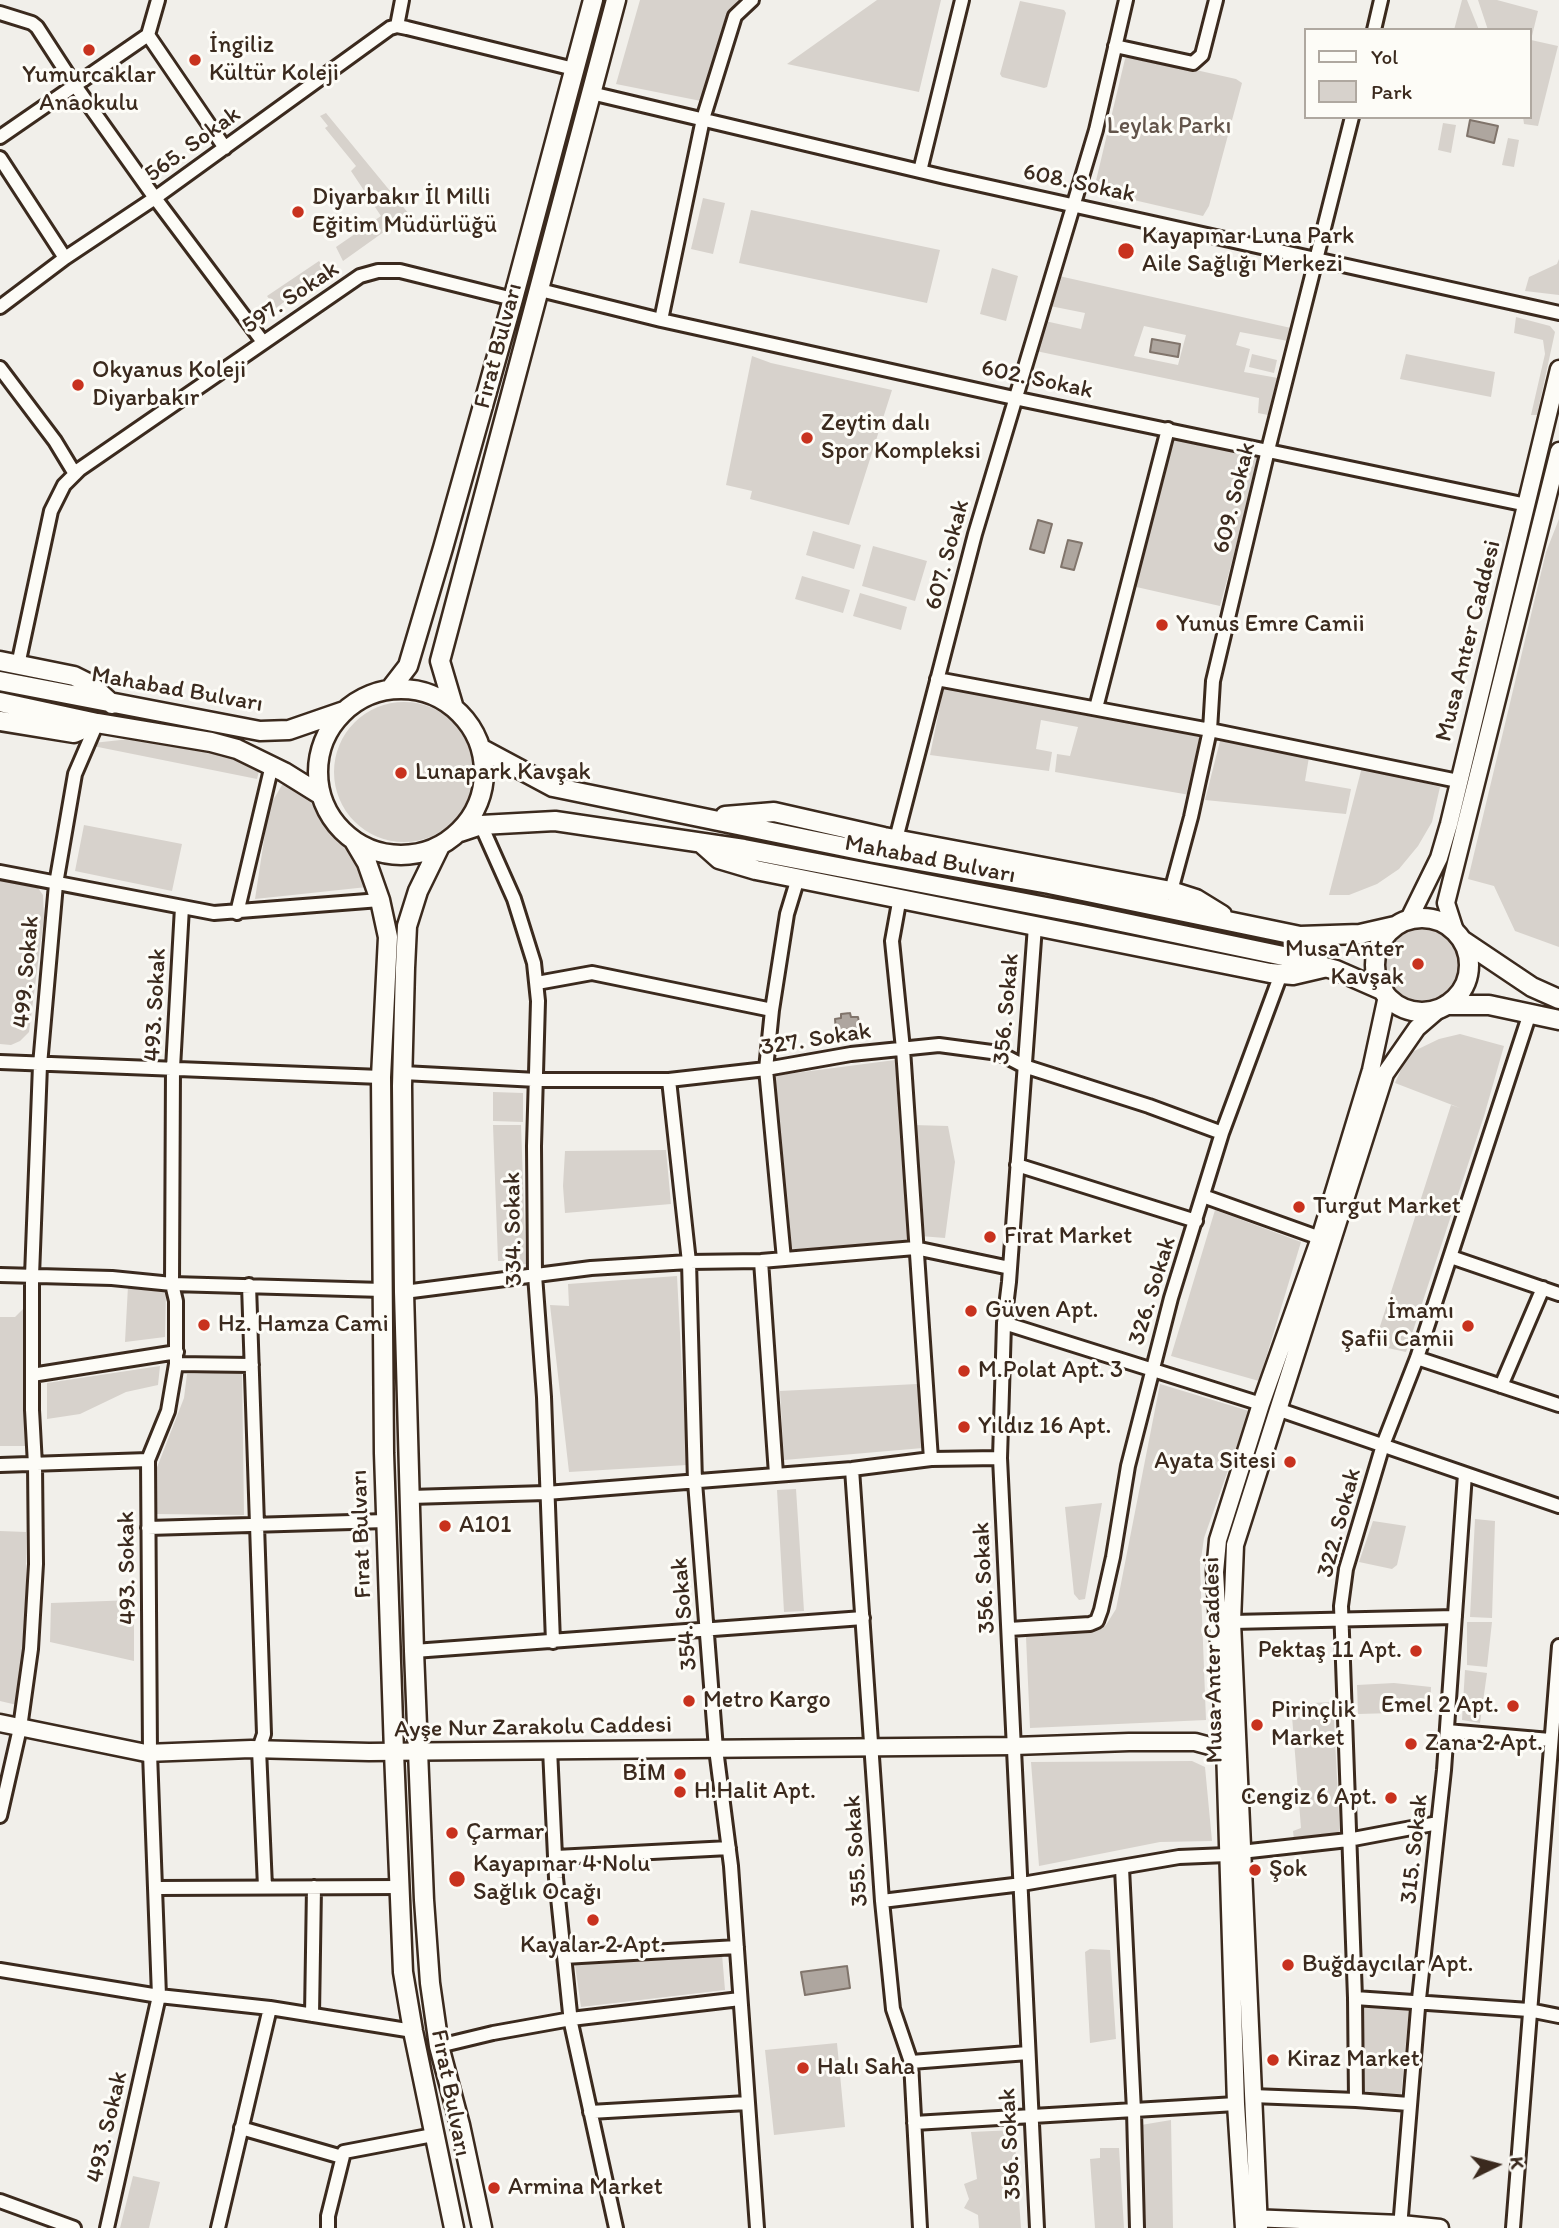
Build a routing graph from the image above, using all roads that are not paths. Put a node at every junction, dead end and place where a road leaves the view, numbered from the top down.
1 (158, 0) edge
2 (402, 0) edge
3 (593, 0) edge
4 (616, 0) edge
5 (752, 0) edge
6 (962, 0) edge
7 (1126, 0) edge
8 (1216, 0) edge
9 (1381, 0) edge
10 (0, 13) edge
11 (397, 26) junction
12 (1374, 28) edge
13 (148, 35) junction
14 (1115, 46) junction
15 (574, 69) junction
16 (74, 84) junction
17 (591, 93) junction
18 (703, 119) junction
19 (1352, 119) edge
20 (0, 137) edge
21 (225, 148) junction
22 (0, 158) edge
23 (920, 171) junction
24 (155, 198) junction
25 (1075, 205) junction
26 (65, 258) junction
27 (1318, 258) junction
28 (540, 290) junction
29 (513, 299) junction
30 (0, 307) edge
31 (1559, 313) edge
32 (661, 320) junction
33 (263, 342) junction
34 (0, 368) edge
35 (1559, 369) edge
36 (1014, 398) junction
37 (1168, 429) junction
38 (1268, 450) junction
39 (1559, 451) edge
40 (75, 474) junction
41 (1527, 505) junction
42 (9, 663) edge
43 (937, 679) junction
44 (0, 681) edge
45 (391, 688) junction
46 (0, 702) edge
47 (112, 704) junction
48 (453, 705) junction
49 (1096, 708) junction
50 (344, 711) junction
51 (0, 720) edge
52 (97, 723) junction
53 (1210, 730) junction
54 (482, 749) junction
55 (272, 765) junction
56 (1458, 781) junction
57 (321, 795) junction
58 (704, 818) junction
59 (481, 825) junction
60 (460, 832) junction
61 (896, 839) junction
62 (354, 841) junction
63 (701, 843) junction
64 (440, 846) junction
65 (0, 872) edge
66 (797, 878) junction
67 (56, 884) junction
68 (1171, 891) junction
69 (900, 898) junction
70 (380, 900) junction
71 (182, 907) junction
72 (237, 913) junction
73 (1234, 923) junction
74 (1402, 923) junction
75 (1035, 926) junction
76 (1458, 936) junction
77 (397, 939) junction
78 (1326, 967) junction
79 (1281, 974) junction
80 (537, 983) junction
81 (1385, 993) junction
82 (1559, 999) edge
83 (1442, 1007) junction
84 (772, 1010) junction
85 (1530, 1013) junction
86 (1559, 1020) edge
87 (903, 1049) junction
88 (0, 1062) edge
89 (40, 1065) junction
90 (1024, 1066) junction
91 (173, 1068) junction
92 (766, 1069) junction
93 (402, 1073) junction
94 (381, 1077) junction
95 (537, 1080) junction
96 (669, 1080) junction
97 (1222, 1133) junction
98 (1017, 1165) junction
99 (1203, 1196) junction
100 (1196, 1221) junction
101 (1320, 1238) junction
102 (915, 1248) junction
103 (1451, 1257) junction
104 (784, 1259) junction
105 (761, 1261) junction
106 (690, 1262) junction
107 (1010, 1268) junction
108 (0, 1275) edge
109 (535, 1275) junction
110 (32, 1276) junction
111 (172, 1284) junction
112 (249, 1285) junction
113 (1543, 1288) junction
114 (383, 1290) junction
115 (404, 1292) junction
116 (1559, 1294) edge
117 (1004, 1323) junction
118 (176, 1358) junction
119 (1417, 1358) junction
120 (252, 1365) junction
121 (1151, 1371) junction
122 (32, 1375) junction
123 (1501, 1386) junction
124 (1559, 1405) edge
125 (1269, 1407) junction
126 (1383, 1445) junction
127 (1000, 1458) junction
128 (931, 1459) junction
129 (148, 1460) junction
130 (0, 1465) edge
131 (35, 1465) junction
132 (852, 1469) junction
133 (776, 1474) junction
134 (1465, 1474) junction
135 (695, 1482) junction
136 (546, 1493) junction
137 (410, 1497) junction
138 (1559, 1506) edge
139 (386, 1521) junction
140 (258, 1525) junction
141 (148, 1528) junction
142 (1455, 1617) junction
143 (863, 1618) junction
144 (1340, 1618) junction
145 (1232, 1622) junction
146 (1009, 1629) junction
147 (708, 1630) junction
148 (553, 1642) junction
149 (1559, 1649) edge
150 (414, 1651) junction
151 (0, 1723) edge
152 (20, 1728) junction
153 (1447, 1731) junction
154 (1550, 1740) junction
155 (1014, 1746) junction
156 (1231, 1746) junction
157 (872, 1747) junction
158 (259, 1749) junction
159 (550, 1749) junction
160 (716, 1749) junction
161 (418, 1751) junction
162 (394, 1752) junction
163 (150, 1753) junction
164 (1552, 1796) edge
165 (0, 1816) edge
166 (1438, 1824) junction
167 (1348, 1840) junction
168 (729, 1848) junction
169 (1234, 1853) junction
170 (556, 1857) junction
171 (1122, 1868) junction
172 (1022, 1884) junction
173 (265, 1887) junction
174 (314, 1887) junction
175 (400, 1887) junction
176 (156, 1888) junction
177 (881, 1901) junction
178 (737, 1947) junction
179 (564, 1957) junction
180 (0, 1970) edge
181 (159, 1996) junction
182 (1355, 1998) junction
183 (740, 1999) junction
184 (1419, 2003) junction
185 (270, 2008) junction
186 (1529, 2010) junction
187 (312, 2015) junction
188 (1559, 2016) edge
189 (571, 2019) junction
190 (412, 2031) junction
191 (439, 2046) junction
192 (1028, 2053) junction
193 (911, 2062) junction
194 (1252, 2096) junction
195 (1356, 2100) junction
196 (747, 2103) junction
197 (1236, 2104) junction
198 (1409, 2104) junction
199 (1134, 2111) junction
200 (590, 2112) junction
201 (1031, 2116) junction
202 (914, 2123) junction
203 (241, 2129) junction
204 (433, 2135) junction
205 (342, 2157) junction
206 (0, 2201) edge
207 (1251, 2223) edge
208 (1400, 2226) edge
209 (74, 2228) edge
210 (107, 2228) edge
211 (218, 2228) edge
212 (327, 2228) edge
213 (454, 2228) edge
214 (482, 2228) edge
215 (616, 2228) edge
216 (757, 2228) edge
217 (920, 2228) edge
218 (1037, 2228) edge
219 (1138, 2228) edge
220 (1440, 2228) edge
221 (1513, 2228) edge

1 - 13 street
2 - 11 street
3 - 15 main road, Fırat Bulvarı
4 - 17 main road, Fırat Bulvarı
5 - 18 street
6 - 23 street
7 - 14 street, 607. Sokak
8 - 14 street
9 - 12 street
10 - 16 street
11 - 15 street
11 - 21 street, 565. Sokak
13 - 16 street
13 - 21 street
14 - 25 street, 607. Sokak
15 - 29 main road, Fırat Bulvarı
16 - 20 street
16 - 24 street
17 - 18 street, 608. Sokak
17 - 28 main road, Fırat Bulvarı
18 - 23 street, 608. Sokak
18 - 32 street
19 - 27 street, 609. Sokak
21 - 24 street, 565. Sokak
22 - 26 street
23 - 25 street, 608. Sokak
24 - 26 street, 565. Sokak
24 - 33 street
25 - 27 street, 608. Sokak
25 - 36 street, 607. Sokak
26 - 30 street, 565. Sokak
27 - 31 street, 608. Sokak
27 - 38 street, 609. Sokak
28 - 32 street, 602. Sokak
28 - 48 main road, Fırat Bulvarı
29 - 33 street, 597. Sokak
29 - 45 main road, Fırat Bulvarı
32 - 36 street, 602. Sokak
33 - 40 street, 597. Sokak
34 - 40 street
35 - 41 main road, Musa Anter Caddesi
36 - 37 street, 602. Sokak
36 - 43 street, 607. Sokak
37 - 38 street, 602. Sokak
37 - 49 street
38 - 41 street, 602. Sokak
38 - 53 street, 609. Sokak
39 - 76 main road, Musa Anter Caddesi
40 - 42 street, 597. Sokak
41 - 56 main road, Musa Anter Caddesi
42 - 47 main road
43 - 49 street
43 - 61 street, 607. Sokak
44 - 47 main road, Mahabad Bulvarı
45 - 48 main road
45 - 50 main road
46 - 52 main road, Mahabad Bulvarı
47 - 50 main road, Mahabad Bulvarı
48 - 54 main road
49 - 53 street
50 - 57 main road
51 - 52 main road
52 - 55 main road, Mahabad Bulvarı
52 - 67 street, 499. Sokak
53 - 56 street
53 - 68 street, 609. Sokak
54 - 58 main road, Mahabad Bulvarı
54 - 60 main road
55 - 57 main road, Mahabad Bulvarı
55 - 72 street
56 - 74 main road, Musa Anter Caddesi
57 - 62 main road
58 - 61 main road
58 - 73 main road, Mahabad Bulvarı
59 - 60 main road, Mahabad Bulvarı
59 - 63 main road, Mahabad Bulvarı
59 - 80 street, 334. Sokak
60 - 64 main road
61 - 68 main road
62 - 64 main road
62 - 70 main road, Fırat Bulvarı
63 - 66 main road
63 - 78 main road, Mahabad Bulvarı
64 - 77 main road, Fırat Bulvarı
65 - 67 street
66 - 69 main road
66 - 84 street
67 - 71 street
67 - 89 street, 499. Sokak
68 - 73 main road
69 - 75 main road
69 - 87 street
70 - 72 street
70 - 77 main road, Fırat Bulvarı
71 - 72 street
71 - 91 street, 493. Sokak
73 - 74 main road, Mahabad Bulvarı
74 - 76 main road
74 - 81 main road
75 - 79 main road
75 - 90 street, 356. Sokak
76 - 82 main road
76 - 83 main road
77 - 93 main road, Fırat Bulvarı
77 - 94 main road, Fırat Bulvarı
78 - 79 main road
78 - 81 main road, Mahabad Bulvarı
79 - 97 street, 326. Sokak
80 - 84 street
80 - 95 street, 334. Sokak
81 - 83 main road
81 - 101 main road, Musa Anter Caddesi
83 - 85 main road
83 - 125 main road, Musa Anter Caddesi
84 - 92 street
85 - 86 main road
85 - 103 street, 322. Sokak
87 - 90 street, 327. Sokak
87 - 92 street, 327. Sokak
87 - 102 street
88 - 89 street
89 - 91 street
89 - 110 street, 499. Sokak
90 - 97 street, 327. Sokak
90 - 98 street, 356. Sokak
91 - 94 street
91 - 111 street, 493. Sokak
92 - 96 street, 327. Sokak
92 - 104 street
93 - 95 street, 327. Sokak
93 - 115 main road, Fırat Bulvarı
94 - 114 main road, Fırat Bulvarı
95 - 96 street, 327. Sokak
95 - 109 street, 334. Sokak
96 - 106 street, 354. Sokak
97 - 99 street, 326. Sokak
98 - 100 street
98 - 107 street, 356. Sokak
99 - 100 street, 326. Sokak
99 - 101 street
100 - 121 street, 326. Sokak
101 - 125 main road, Musa Anter Caddesi
102 - 104 street
102 - 107 street
102 - 128 street
103 - 113 street
103 - 119 street, 322. Sokak
104 - 105 street
105 - 106 street
105 - 133 street
106 - 109 street
106 - 135 street, 354. Sokak
107 - 117 street, 356. Sokak
108 - 110 street
109 - 115 street
109 - 136 street, 334. Sokak
110 - 111 street
110 - 122 street, 499. Sokak
111 - 112 street
111 - 118 street, 493. Sokak
112 - 114 street
112 - 120 street
113 - 116 street
113 - 123 street
114 - 139 main road, Fırat Bulvarı
115 - 137 main road, Fırat Bulvarı
117 - 121 street
117 - 127 street, 356. Sokak
118 - 120 street
118 - 122 street
118 - 129 street, 493. Sokak
119 - 123 street
119 - 126 street, 322. Sokak
120 - 140 street
121 - 125 street
121 - 146 street, 326. Sokak
122 - 131 street, 499. Sokak
123 - 124 street
125 - 126 street
125 - 145 main road, Musa Anter Caddesi
125 - 156 main road, Musa Anter Caddesi
126 - 134 street
126 - 144 street, 322. Sokak
127 - 128 street
127 - 146 street, 356. Sokak
128 - 132 street
129 - 131 street
129 - 141 street, 493. Sokak
130 - 131 street
131 - 152 street, 499. Sokak
132 - 133 street
132 - 143 street, 355. Sokak
133 - 135 street
134 - 138 street
134 - 142 street, 315. Sokak
135 - 136 street
135 - 147 street, 354. Sokak
136 - 137 street
136 - 148 street, 334. Sokak
137 - 150 main road, Fırat Bulvarı
139 - 140 street
139 - 162 main road, Fırat Bulvarı
140 - 141 street
140 - 158 street
141 - 163 street, 493. Sokak
142 - 144 street
142 - 153 street, 315. Sokak
143 - 147 street
143 - 157 street, 355. Sokak
144 - 145 street
144 - 167 street, 322. Sokak
145 - 156 main road, Musa Anter Caddesi
146 - 155 street, 356. Sokak
147 - 148 street
147 - 160 street, 354. Sokak
148 - 150 street
149 - 154 street
150 - 161 main road, Fırat Bulvarı
151 - 152 main road, Ayşe Nur Zarakolu Caddesi
152 - 163 main road, Ayşe Nur Zarakolu Caddesi
152 - 165 street, 499. Sokak
153 - 154 street
153 - 166 street, 315. Sokak
154 - 164 street
155 - 156 main road, Ayşe Nur Zarakolu Caddesi
155 - 157 main road, Ayşe Nur Zarakolu Caddesi
155 - 172 street, 356. Sokak
156 - 169 main road, Musa Anter Caddesi
157 - 160 main road, Ayşe Nur Zarakolu Caddesi
157 - 177 street, 355. Sokak
158 - 162 main road, Ayşe Nur Zarakolu Caddesi
158 - 163 main road, Ayşe Nur Zarakolu Caddesi
158 - 173 street
159 - 160 main road, Ayşe Nur Zarakolu Caddesi
159 - 161 main road, Ayşe Nur Zarakolu Caddesi
159 - 170 street
160 - 168 street, 354. Sokak
161 - 162 main road, Ayşe Nur Zarakolu Caddesi
161 - 191 main road, Fırat Bulvarı
162 - 175 main road, Fırat Bulvarı
163 - 176 street, 493. Sokak
164 - 186 street
166 - 167 street
166 - 184 street, 315. Sokak
167 - 169 street
167 - 182 street, 322. Sokak
168 - 170 street
168 - 178 street, 354. Sokak
169 - 171 street
169 - 194 main road, Musa Anter Caddesi
169 - 197 main road, Musa Anter Caddesi
170 - 179 street
171 - 172 street
171 - 199 street
172 - 177 street
172 - 192 street, 356. Sokak
173 - 174 street
173 - 176 street
174 - 175 street
174 - 187 street
175 - 190 main road, Fırat Bulvarı
176 - 181 street, 493. Sokak
177 - 193 street, 355. Sokak
178 - 179 street
178 - 183 street, 354. Sokak
179 - 189 street
180 - 181 street
181 - 185 street
181 - 210 street, 493. Sokak
182 - 184 street
182 - 195 street, 322. Sokak
183 - 189 street
183 - 196 street, 354. Sokak
184 - 186 street
184 - 198 street, 315. Sokak
185 - 187 street
185 - 203 street
186 - 188 street
186 - 221 street
187 - 190 street
189 - 191 street
189 - 200 street
190 - 204 main road, Fırat Bulvarı
191 - 214 main road, Fırat Bulvarı
192 - 193 street
192 - 201 street, 356. Sokak
193 - 202 street, 355. Sokak
194 - 195 street
194 - 207 main road, Musa Anter Caddesi
195 - 198 street
196 - 200 street
196 - 216 street, 354. Sokak
197 - 199 street
197 - 207 main road, Musa Anter Caddesi
198 - 208 street, 315. Sokak
199 - 201 street
199 - 219 street
200 - 215 street
201 - 202 street
201 - 218 street, 356. Sokak
202 - 217 street, 355. Sokak
203 - 205 street
203 - 211 street
204 - 205 street
204 - 213 main road, Fırat Bulvarı
205 - 212 street
206 - 209 street
207 - 208 main road
208 - 220 main road

